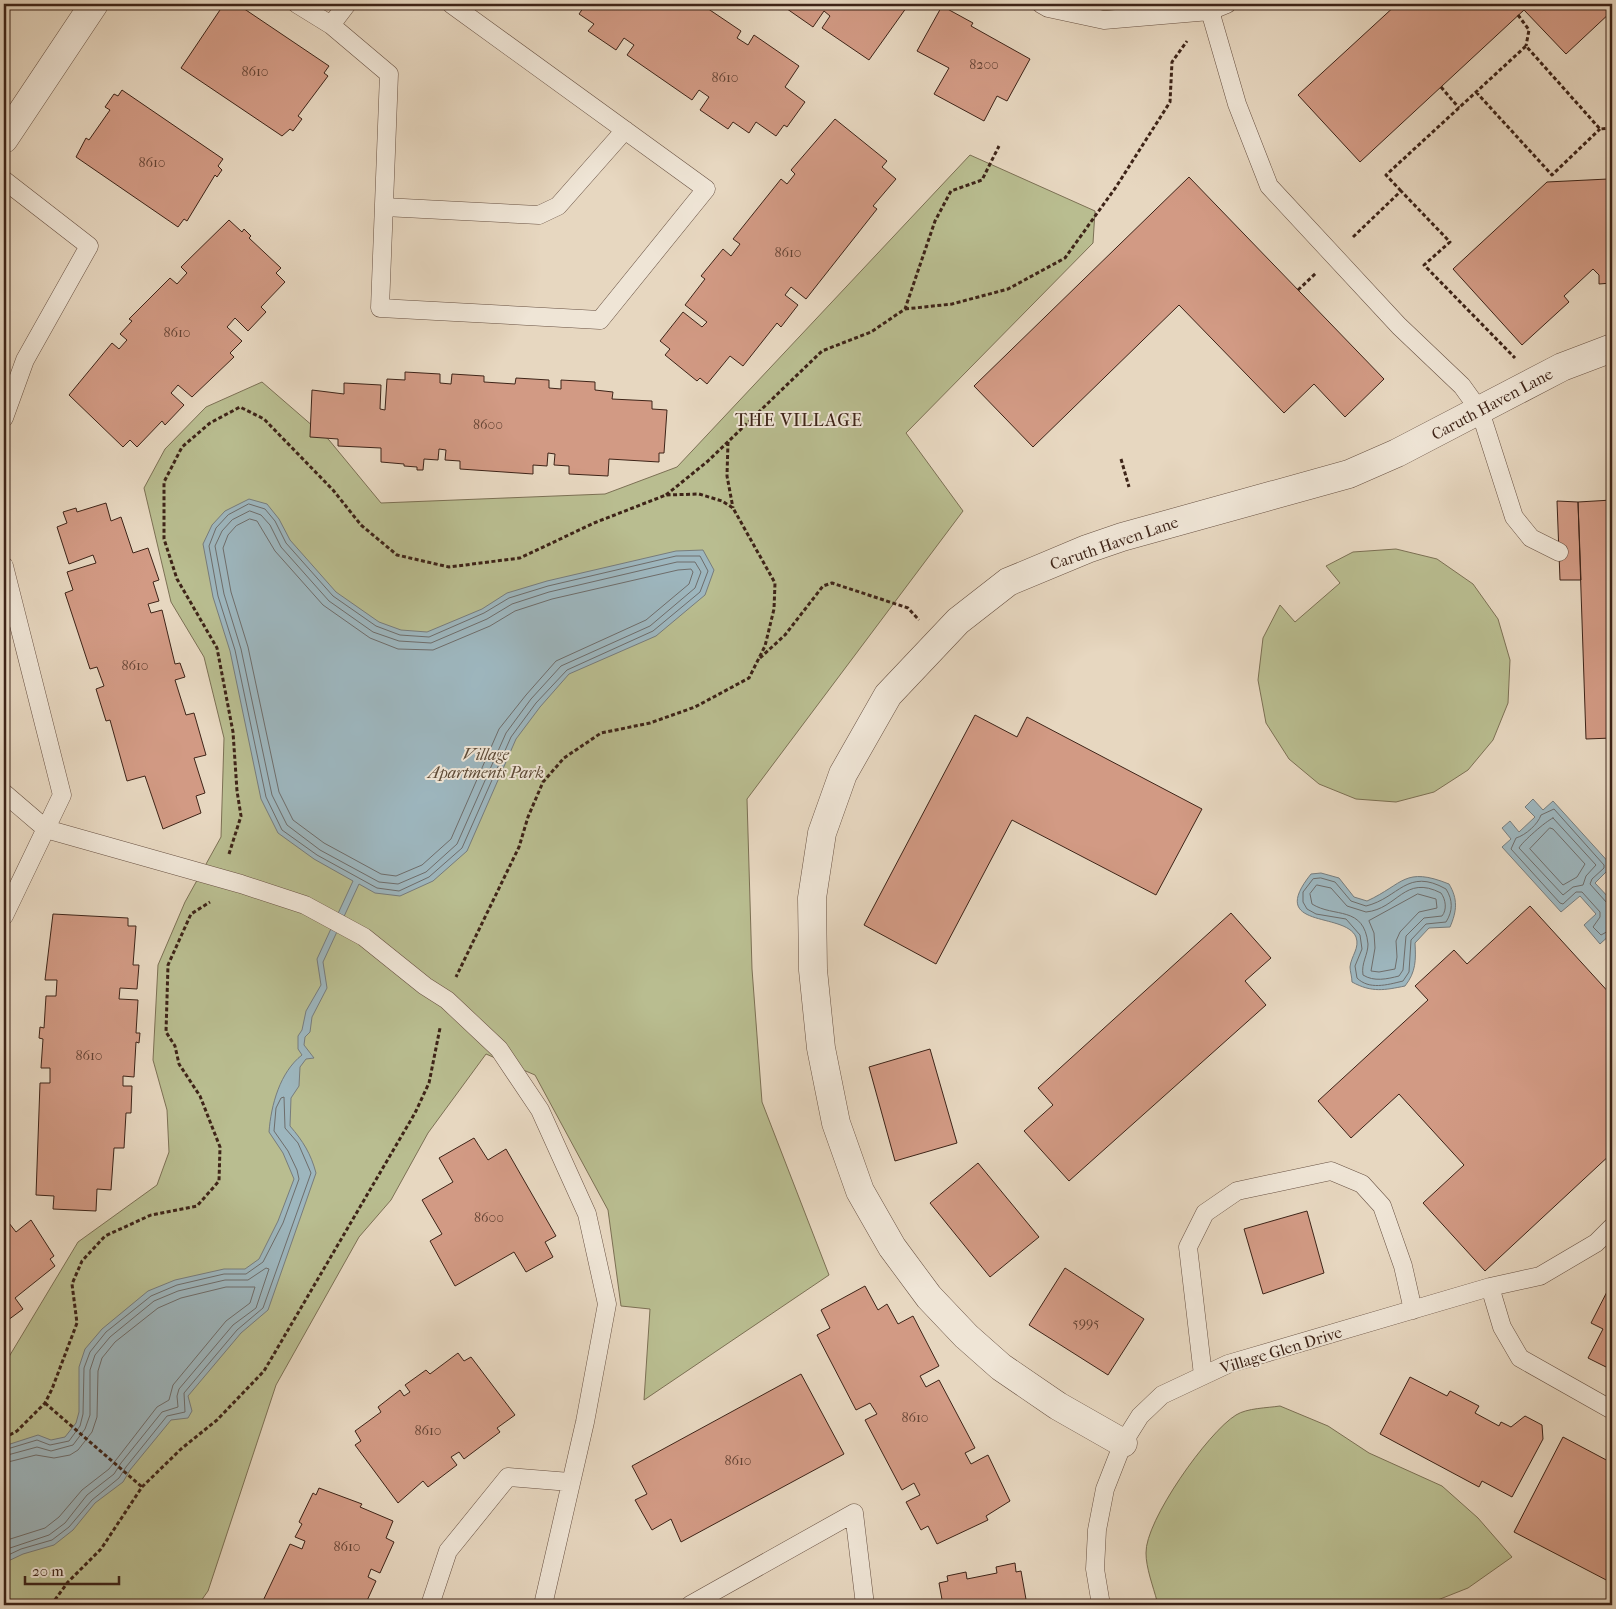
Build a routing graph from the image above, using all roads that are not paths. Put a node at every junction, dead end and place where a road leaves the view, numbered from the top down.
1 (94, 4) edge
2 (297, 4) edge
3 (346, 4) edge
4 (451, 4) edge
5 (1041, 4) edge
6 (1227, 4) edge
7 (1210, 11) junction
8 (331, 25) junction
9 (625, 130) junction
10 (4, 139) edge
11 (4, 180) edge
12 (384, 206) junction
13 (1612, 348) edge
14 (1480, 411) junction
15 (4, 418) edge
16 (1559, 552) dead end
17 (4, 566) edge
18 (4, 793) edge
19 (46, 829) junction
20 (4, 916) edge
21 (1612, 1226) edge
22 (1490, 1287) junction
23 (1413, 1310) junction
24 (1203, 1375) junction
25 (1612, 1410) edge
26 (1122, 1443) junction
27 (570, 1482) junction
28 (430, 1605) edge
29 (543, 1605) edge
30 (690, 1605) edge
31 (865, 1605) edge
32 (1101, 1605) edge

1 - 10 street
2 - 8 lane
3 - 8 lane
4 - 9 lane
5 - 7 lane
6 - 7 lane
7 - 14 lane
8 - 12 lane
9 - 12 lane
9 - 12 lane
11 - 15 lane
13 - 14 street, Caruth Haven Lane
14 - 16 lane
14 - 26 street, Caruth Haven Lane
17 - 19 lane
18 - 19 lane
19 - 20 lane
19 - 27 lane
21 - 22 lane, Village Glen Drive
22 - 23 lane, Village Glen Drive
22 - 25 lane
23 - 24 lane, Village Glen Drive
23 - 24 lane
24 - 26 lane, Village Glen Drive
26 - 32 lane, Village Glen Drive
27 - 28 lane
27 - 29 lane
30 - 31 lane

